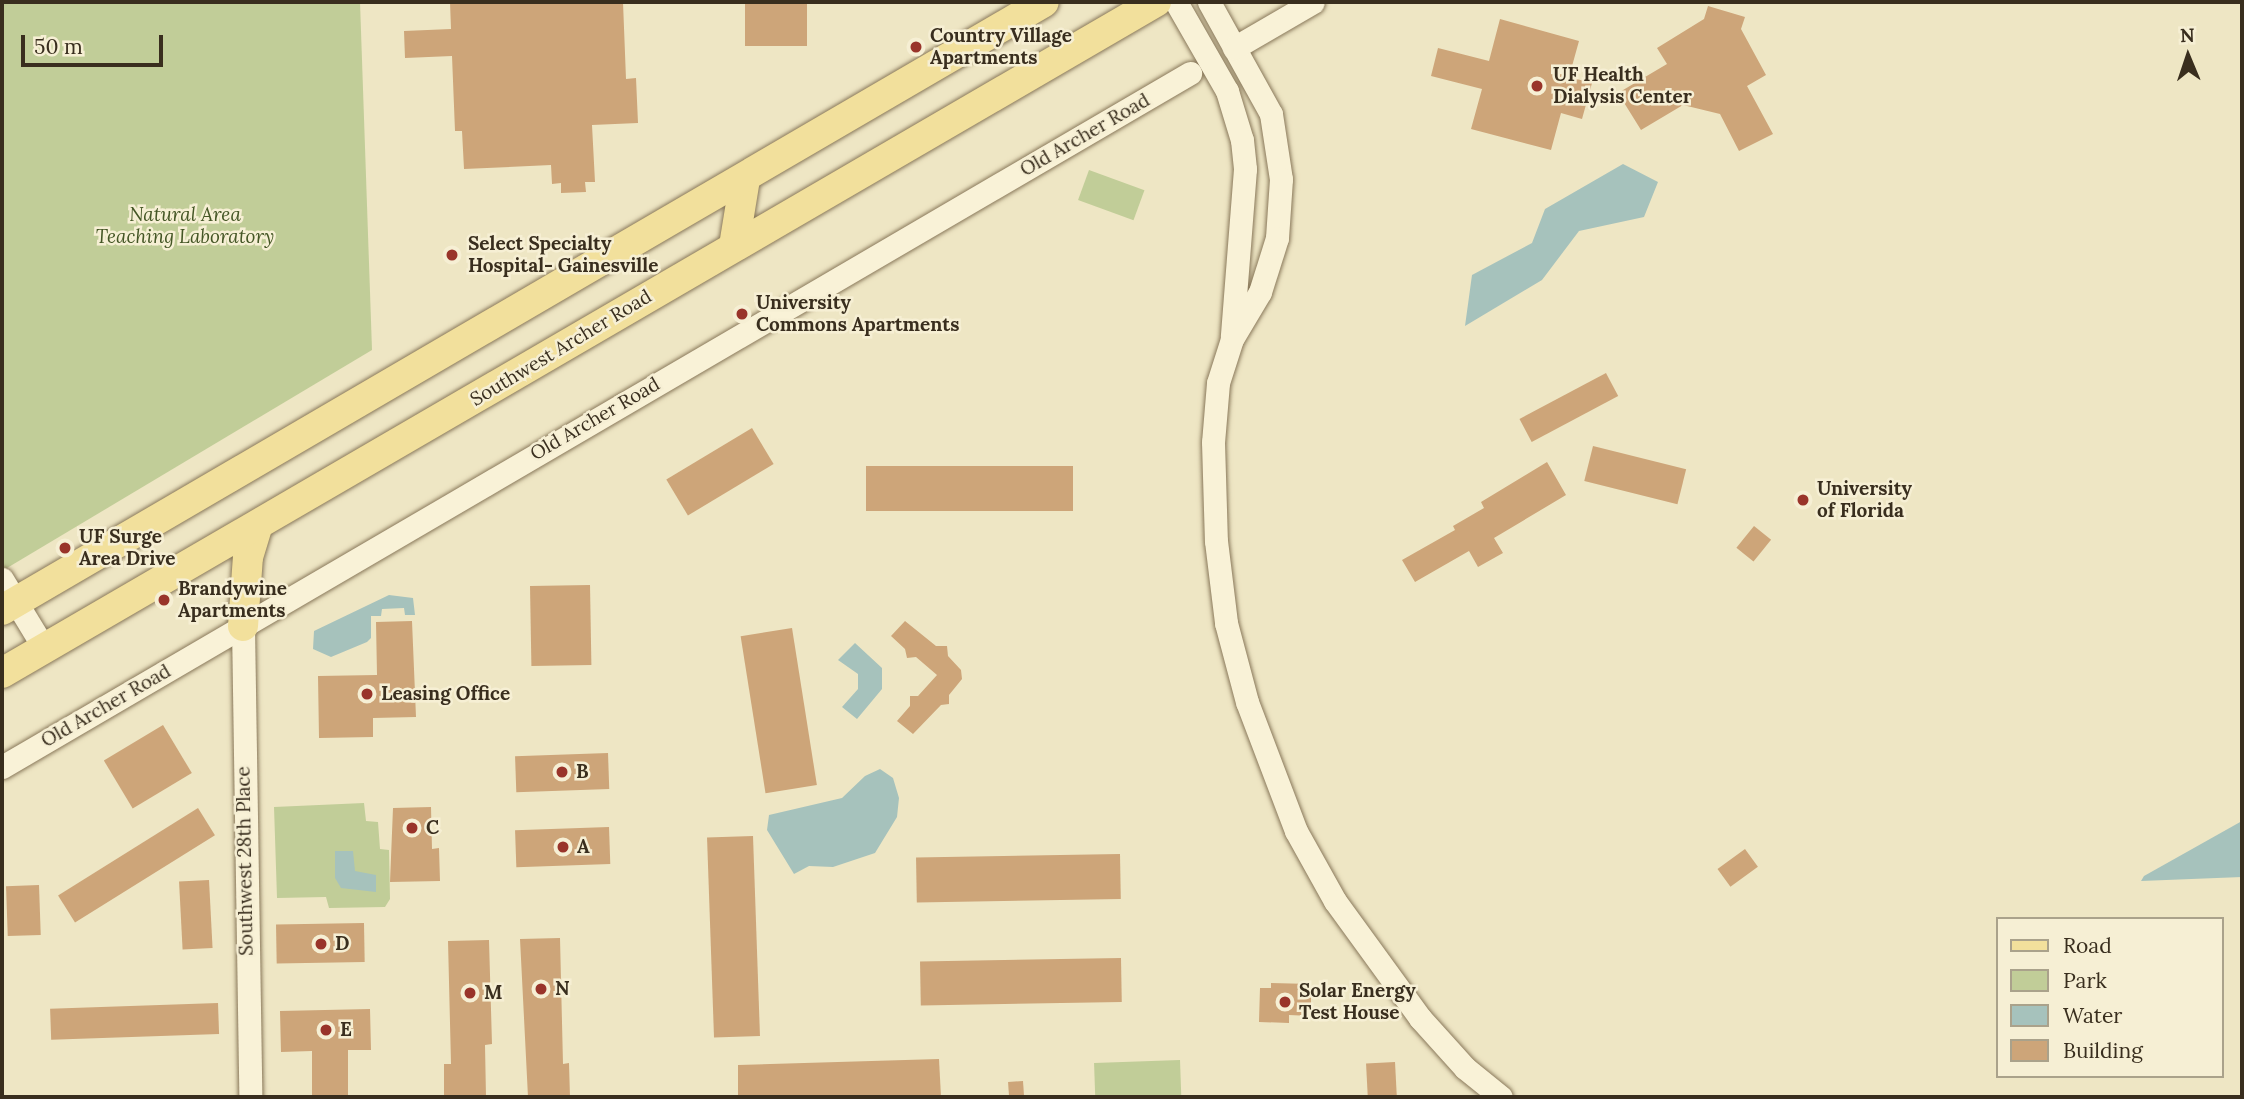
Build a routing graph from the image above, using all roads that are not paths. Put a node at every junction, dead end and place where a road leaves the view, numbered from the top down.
1 (1044, 2) edge
2 (1156, 2) edge
3 (1176, 2) edge
4 (1209, 2) edge
5 (1313, 2) edge
6 (1194, 33) junction
7 (1234, 48) junction
8 (1189, 73) junction
9 (1224, 85) junction
10 (746, 178) junction
11 (734, 246) junction
12 (1232, 339) junction
13 (257, 527) junction
14 (6, 597) edge
15 (243, 626) junction
16 (44, 648) junction
17 (2, 673) edge
18 (2, 767) edge
19 (250, 1097) edge
20 (1501, 1097) edge

1 - 10 main road
2 - 11 main road, Southwest Archer Road
3 - 6 street
4 - 7 street
5 - 7 street
6 - 8 street
6 - 9 street
7 - 12 street
8 - 9 street
8 - 15 street, Old Archer Road
9 - 12 street
10 - 11 main road
10 - 14 main road
11 - 13 main road, Southwest Archer Road
12 - 20 street
13 - 15 main road
13 - 16 main road, Southwest Archer Road
14 - 16 street
15 - 18 street, Old Archer Road
15 - 19 street, Southwest 28th Place
16 - 17 main road, Southwest Archer Road

